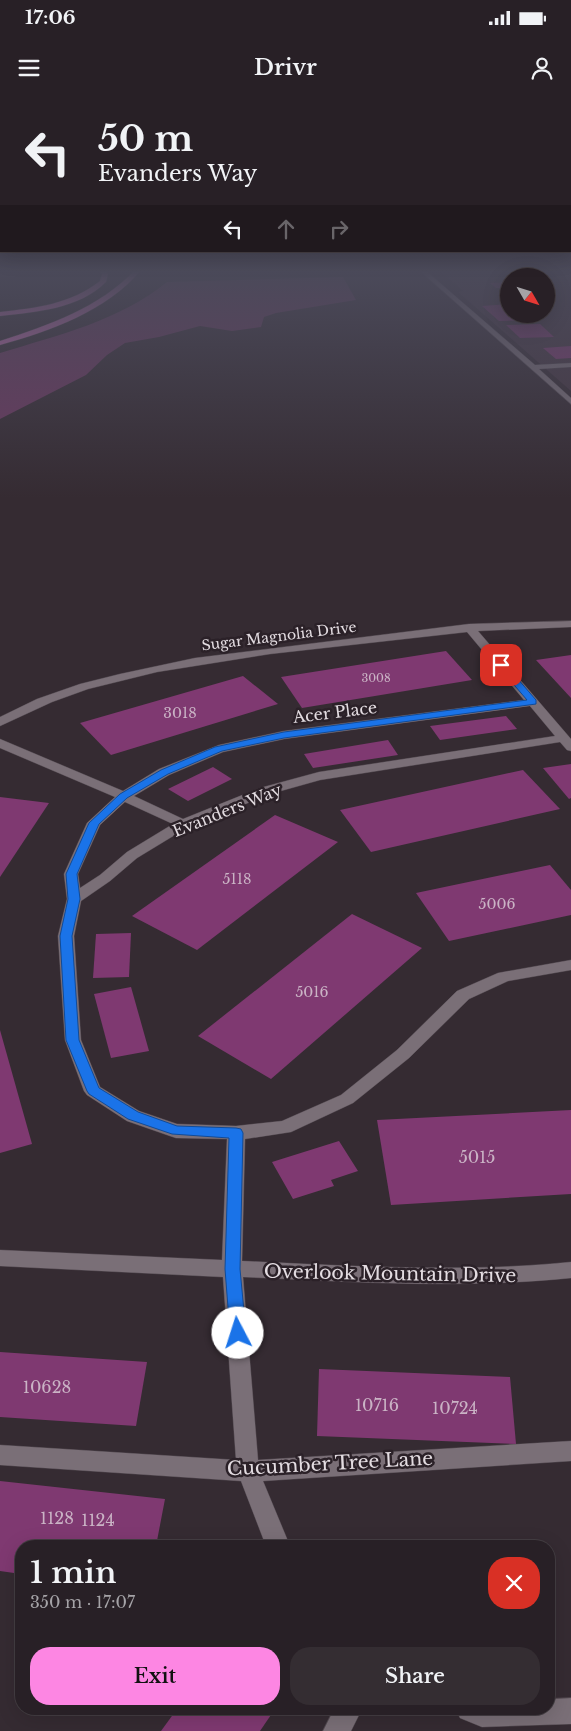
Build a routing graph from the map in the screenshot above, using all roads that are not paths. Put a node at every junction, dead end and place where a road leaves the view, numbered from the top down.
1 (509, 346) edge
2 (571, 365) edge
3 (536, 370) junction
4 (571, 371) edge
5 (571, 402) edge
6 (571, 624) edge
7 (469, 627) junction
8 (533, 702) junction
9 (0, 722) edge
10 (0, 743) edge
11 (567, 743) edge
12 (124, 796) junction
13 (184, 824) junction
14 (74, 899) junction
15 (571, 965) edge
16 (236, 1133) junction
17 (0, 1258) edge
18 (232, 1269) junction
19 (571, 1270) edge
20 (571, 1451) edge
21 (0, 1455) edge
22 (248, 1471) junction
23 (276, 1540) edge
24 (571, 1711) edge
25 (555, 1712) edge
26 (345, 1715) edge
27 (336, 1731) edge

1 - 3 street
2 - 3 street
3 - 4 street
3 - 5 street
6 - 7 street, Sugar Magnolia Drive
7 - 8 street
7 - 9 street, Sugar Magnolia Drive
8 - 11 street
8 - 12 street, Acer Place
10 - 12 street
11 - 13 street, Evanders Way
12 - 13 street
12 - 14 street, Acer Place
13 - 14 street, Evanders Way
14 - 16 street
15 - 16 street
16 - 18 street
17 - 18 street, Overlook Mountain Drive
18 - 19 street, Overlook Mountain Drive
18 - 22 street
20 - 22 street, Cucumber Tree Lane
21 - 22 street, Cucumber Tree Lane
22 - 23 street
24 - 25 street
26 - 27 street

